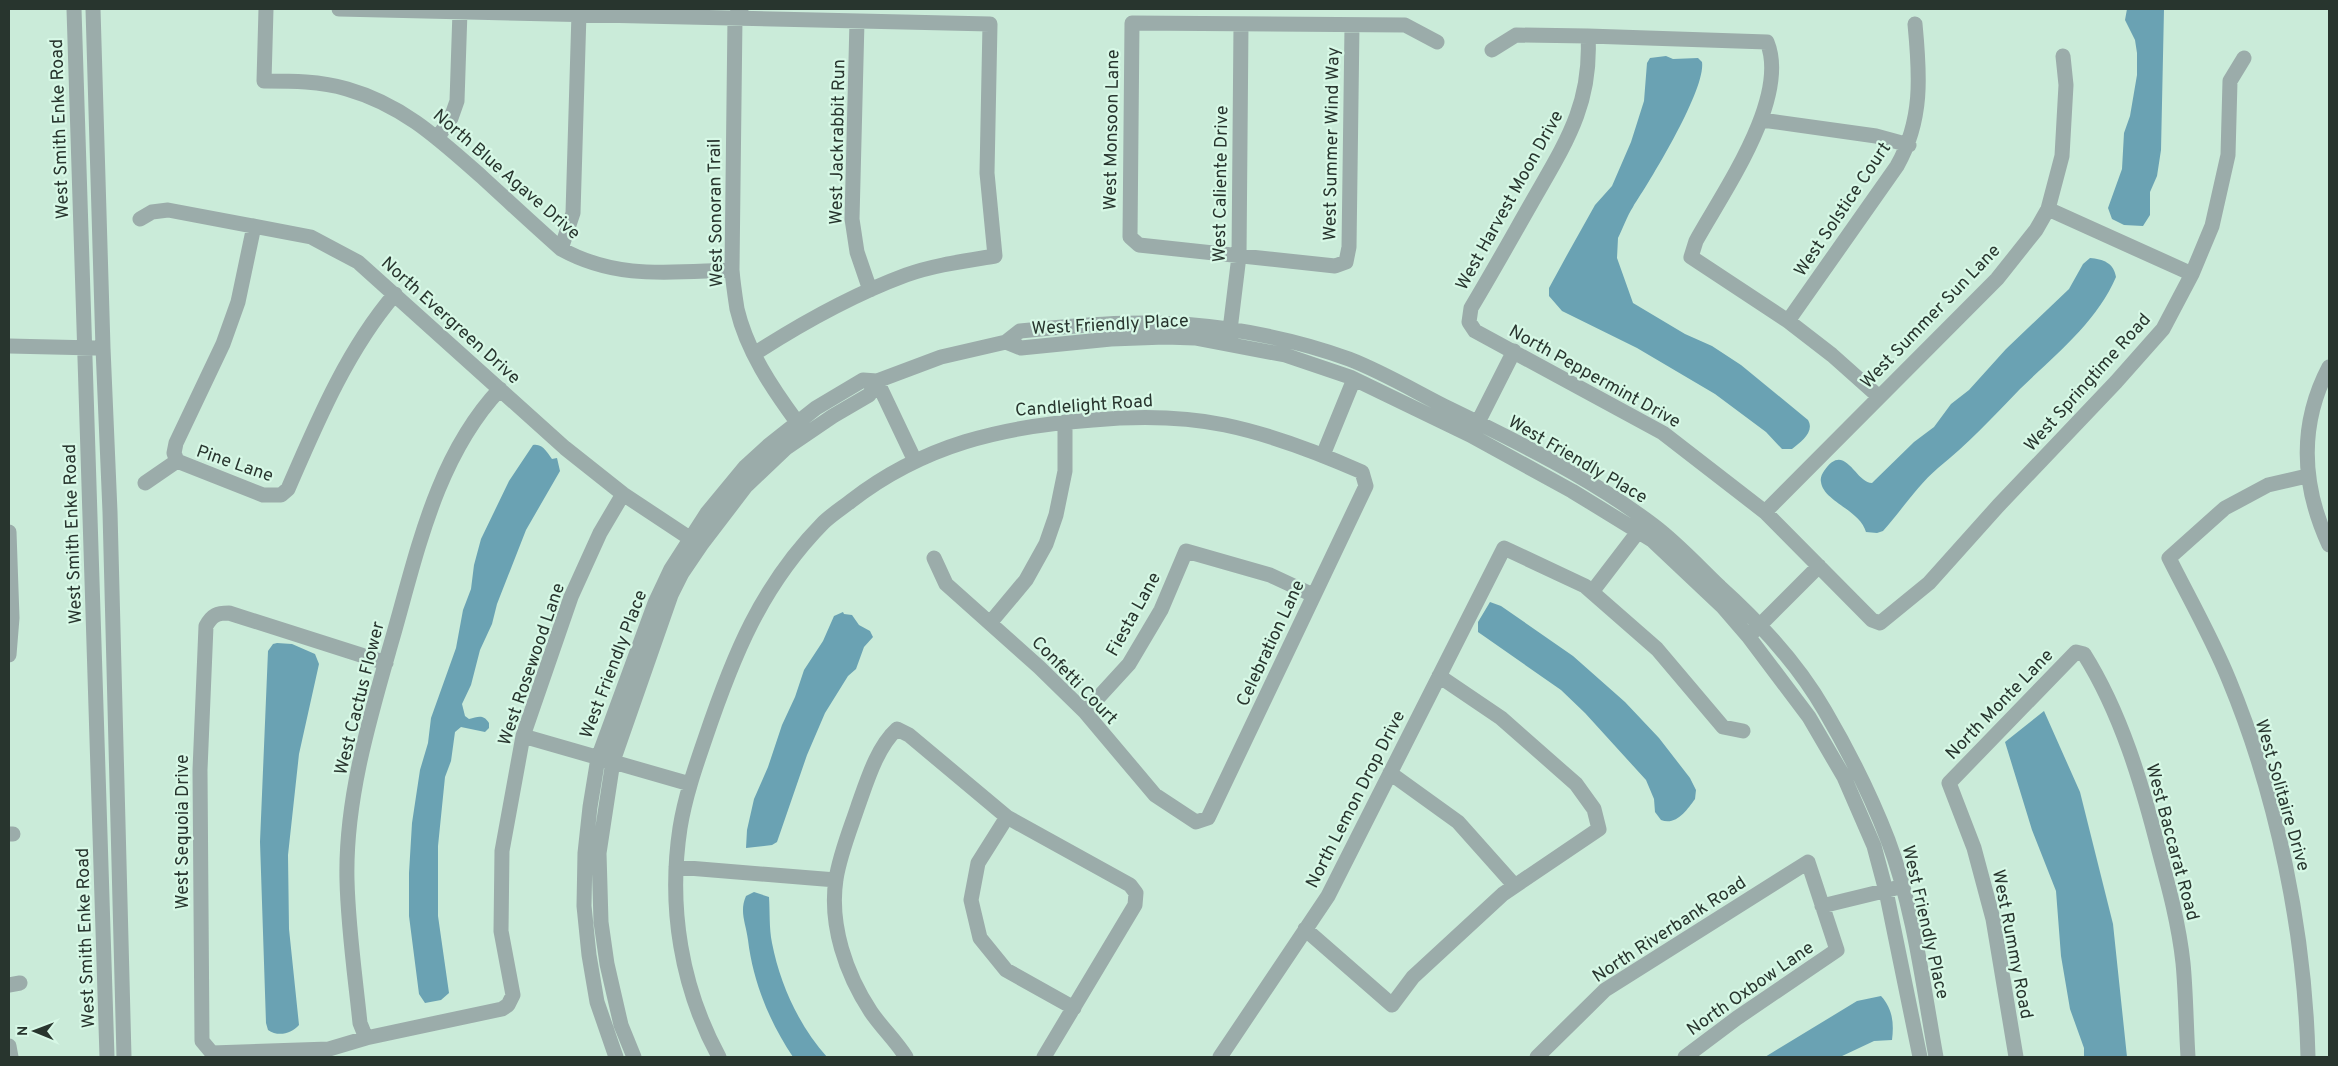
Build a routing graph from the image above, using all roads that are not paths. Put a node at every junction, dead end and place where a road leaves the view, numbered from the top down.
1 (74, 9) edge
2 (93, 9) edge
3 (266, 9) edge
4 (338, 9) edge
5 (460, 11) junction
6 (735, 12) edge
7 (579, 13) junction
8 (857, 22) junction
9 (1241, 24) junction
10 (1915, 24) dead end
11 (1352, 26) junction
12 (1588, 36) junction
13 (1437, 42) dead end
14 (1492, 50) dead end
15 (2063, 56) dead end
16 (2244, 58) dead end
17 (1762, 120) junction
18 (438, 138) junction
19 (1909, 145) junction
20 (2048, 209) junction
21 (140, 219) dead end
22 (254, 226) junction
23 (561, 248) junction
24 (1239, 256) junction
25 (732, 270) junction
26 (2192, 274) junction
27 (870, 290) junction
28 (395, 294) junction
29 (1788, 321) junction
30 (1469, 322) joint
31 (1229, 337) junction
32 (9, 346) edge
33 (103, 348) junction
34 (84, 349) junction
35 (1514, 351) junction
36 (754, 354) junction
37 (2329, 367) edge
38 (1354, 379) junction
39 (877, 381) junction
40 (500, 390) junction
41 (1878, 396) junction
42 (797, 422) junction
43 (1065, 422) junction
44 (1474, 429) junction
45 (1323, 455) junction
46 (177, 460) junction
47 (916, 461) junction
48 (1362, 472) joint
49 (2307, 476) junction
50 (145, 483) dead end
51 (623, 494) junction
52 (1765, 512) junction
53 (1643, 526) junction
54 (9, 532) edge
55 (696, 541) junction
56 (2329, 546) edge
57 (934, 558) dead end
58 (1819, 566) junction
59 (1592, 592) junction
60 (1313, 594) junction
61 (990, 623) junction
62 (1880, 623) joint
63 (1760, 626) junction
64 (1748, 636) junction
65 (2076, 652) joint
66 (9, 654) edge
67 (386, 663) junction
68 (1440, 676) junction
69 (1085, 712) junction
70 (1744, 731) dead end
71 (523, 736) junction
72 (598, 758) junction
73 (613, 761) junction
74 (1390, 774) junction
75 (1949, 782) joint
76 (690, 784) junction
77 (1007, 817) junction
78 (1196, 822) joint
79 (676, 868) junction
80 (836, 880) junction
81 (1515, 886) junction
82 (1902, 886) junction
83 (1886, 891) junction
84 (1822, 906) junction
85 (1305, 928) junction
86 (1074, 1008) junction
87 (366, 1038) junction
88 (9, 1046) edge
89 (10, 1057) edge
90 (107, 1057) edge
91 (124, 1057) edge
92 (616, 1057) edge
93 (634, 1057) edge
94 (719, 1057) edge
95 (906, 1057) edge
96 (1044, 1057) edge
97 (1220, 1057) edge
98 (1537, 1057) edge
99 (1685, 1057) edge
100 (1920, 1057) edge
101 (1936, 1057) edge
102 (2016, 1057) edge
103 (2188, 1057) edge
104 (2308, 1057) edge

1 - 34 street, West Smith Enke Road
2 - 33 street, West Smith Enke Road
3 - 18 street, North Blue Agave Drive
4 - 5 street
5 - 7 street
5 - 18 street
6 - 7 street
6 - 8 street
6 - 25 street, West Sonoran Trail
7 - 23 street
8 - 27 street, West Jackrabbit Run
8 - 27 street
9 - 11 street
9 - 24 street, West Caliente Drive
9 - 24 street, West Monsoon Lane
10 - 19 street, West Solstice Court
11 - 13 street
11 - 24 street, West Summer Wind Way
12 - 14 street
12 - 17 street
12 - 30 street, West Harvest Moon Drive
15 - 20 street, West Summer Sun Lane
16 - 26 street, West Springtime Road
17 - 19 street
17 - 29 street
18 - 23 street, North Blue Agave Drive
19 - 29 street, West Solstice Court
20 - 26 street
20 - 41 street, West Summer Sun Lane
21 - 22 street, North Evergreen Drive
22 - 28 street, North Evergreen Drive
22 - 46 street
23 - 25 street, North Blue Agave Drive
24 - 31 street, West Caliente Drive
25 - 36 street, West Sonoran Trail
26 - 62 street, West Springtime Road
27 - 36 street
28 - 40 street, North Evergreen Drive
28 - 46 street, Pine Lane
29 - 41 street
30 - 35 street, North Peppermint Drive
31 - 38 street, West Friendly Place
31 - 39 street, West Friendly Place
31 - 44 street, West Friendly Place
32 - 34 street
33 - 34 street
33 - 91 street, West Smith Enke Road
34 - 90 street, West Smith Enke Road
35 - 44 street
35 - 52 street, North Peppermint Drive
36 - 42 street, West Sonoran Trail
37 - 49 street
38 - 44 street, West Friendly Place
38 - 45 street
39 - 42 street, West Friendly Place
39 - 47 street
39 - 55 street, West Friendly Place
40 - 51 street, North Evergreen Drive
40 - 67 street, West Cactus Flower
41 - 52 street, West Summer Sun Lane
42 - 55 street, West Friendly Place
43 - 45 street, Candlelight Road
43 - 47 street, Candlelight Road
43 - 61 street
44 - 53 street, West Friendly Place
45 - 48 street, Candlelight Road
46 - 50 street
47 - 76 street, Candlelight Road
48 - 60 street, Celebration Lane
49 - 56 street
49 - 104 street, West Solitaire Drive
51 - 55 street, North Evergreen Drive
51 - 71 street, West Rosewood Lane
52 - 58 street, North Peppermint Drive
53 - 59 street
53 - 63 street, West Friendly Place
53 - 64 street, West Friendly Place
54 - 66 street
55 - 72 street, West Friendly Place
55 - 73 street, West Friendly Place
57 - 61 street, Confetti Court
58 - 62 street, North Peppermint Drive
58 - 63 street
59 - 68 street, North Lemon Drop Drive
59 - 70 street
60 - 69 street, Fiesta Lane
60 - 78 street, Celebration Lane
61 - 69 street, Confetti Court
63 - 64 street
63 - 82 street, West Friendly Place
64 - 83 street, West Friendly Place
65 - 75 street, North Monte Lane
65 - 103 street, West Baccarat Road
67 - 87 street, West Cactus Flower
67 - 87 street, West Sequoia Drive
68 - 74 street, North Lemon Drop Drive
68 - 81 street
69 - 78 street, Confetti Court
71 - 72 street
71 - 87 street, West Rosewood Lane
72 - 73 street
72 - 92 street, West Friendly Place
73 - 76 street
73 - 93 street, West Friendly Place
74 - 81 street
74 - 85 street, North Lemon Drop Drive
75 - 102 street, West Rummy Road
76 - 79 street, Candlelight Road
77 - 80 street
77 - 86 street
77 - 86 street
79 - 80 street
79 - 94 street, Candlelight Road
80 - 95 street
81 - 85 street
82 - 83 street
82 - 101 street, West Friendly Place
83 - 84 street
83 - 100 street, West Friendly Place
84 - 98 street, North Riverbank Road
84 - 99 street, North Oxbow Lane
85 - 97 street, North Lemon Drop Drive
86 - 96 street
88 - 89 street

